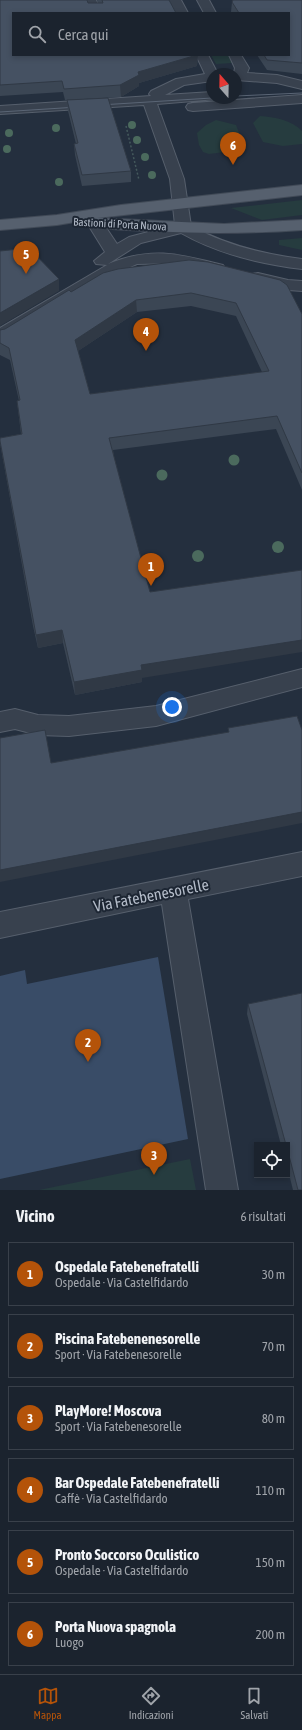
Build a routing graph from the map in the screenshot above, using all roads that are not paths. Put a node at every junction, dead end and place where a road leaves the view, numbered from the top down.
1 (90, 0) edge
2 (175, 0) edge
3 (203, 0) edge
4 (96, 12) edge
5 (181, 12) edge
6 (209, 12) edge
7 (202, 56) edge
8 (236, 56) edge
9 (208, 68) edge
10 (242, 68) edge
11 (242, 76) edge
12 (206, 77) edge
13 (302, 85) edge
14 (302, 90) edge
15 (242, 94) edge
16 (206, 96) edge
17 (302, 99) edge
18 (149, 100) junction
19 (0, 110) edge
20 (302, 190) edge
21 (181, 202) junction
22 (56, 220) junction
23 (96, 223) junction
24 (0, 225) edge
25 (302, 225) edge
26 (183, 228) junction
27 (115, 254) junction
28 (302, 264) edge
29 (302, 286) edge
30 (0, 322) edge
31 (0, 336) edge
32 (302, 678) edge
33 (0, 722) edge
34 (302, 864) edge
35 (173, 890) junction
36 (0, 925) edge
37 (222, 1190) edge

1 - 4 street
2 - 5 street
3 - 6 street
7 - 9 street
8 - 10 street
11 - 13 street
12 - 18 street
14 - 15 street
16 - 18 street
17 - 18 street
18 - 19 street
18 - 21 street
20 - 21 main road, Bastioni di Porta Nuova
21 - 22 main road, Bastioni di Porta Nuova
21 - 26 street
22 - 23 main road, Bastioni di Porta Nuova
22 - 24 main road, Bastioni di Porta Nuova
23 - 26 main road, Bastioni di Porta Nuova
23 - 27 street
25 - 26 main road, Bastioni di Porta Nuova
26 - 27 street
26 - 28 street
27 - 30 street
29 - 31 street
32 - 33 street
34 - 35 street, Via Fatebenesorelle
35 - 36 street, Via Fatebenesorelle
35 - 37 street

